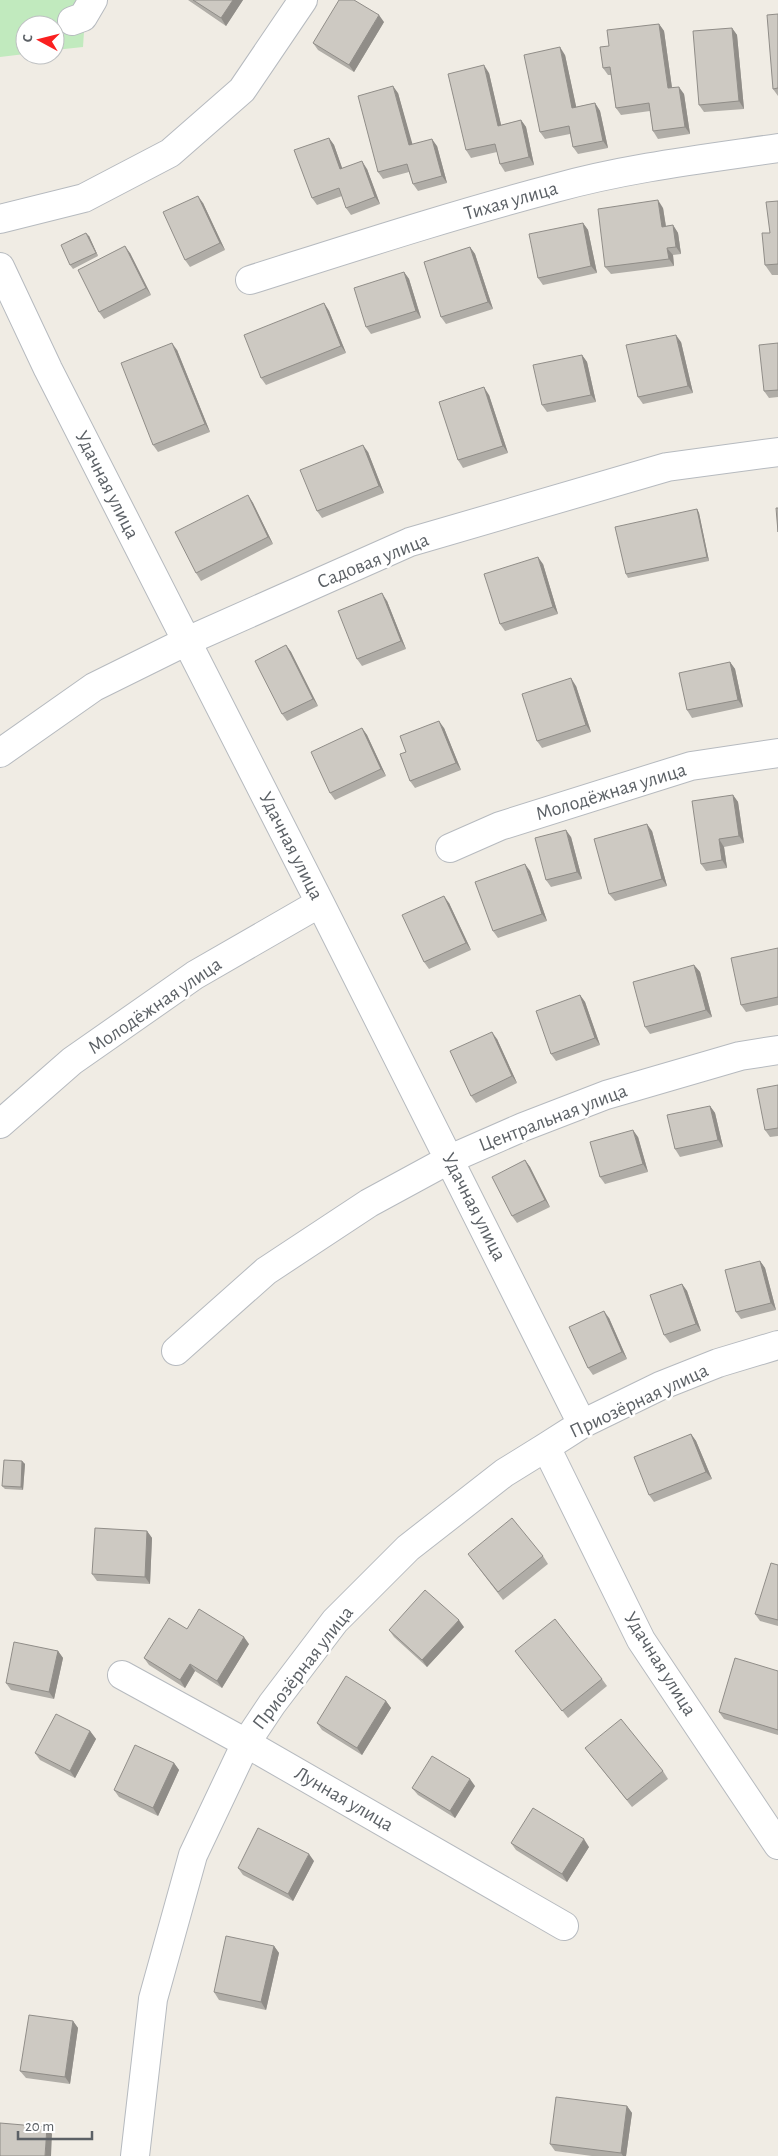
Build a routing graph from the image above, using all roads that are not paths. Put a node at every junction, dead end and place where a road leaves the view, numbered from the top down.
1 (93, 0) edge
2 (303, 0) edge
3 (72, 21) dead end
4 (778, 148) edge
5 (0, 219) edge
6 (0, 268) edge
7 (250, 280) dead end
8 (778, 452) edge
9 (186, 641) junction
10 (0, 753) edge
11 (778, 753) edge
12 (450, 848) dead end
13 (320, 903) junction
14 (778, 1050) edge
15 (0, 1124) edge
16 (450, 1159) junction
17 (778, 1345) edge
18 (176, 1351) dead end
19 (582, 1424) junction
20 (546, 1447) junction
21 (122, 1675) dead end
22 (246, 1743) junction
23 (778, 1845) edge
24 (564, 1926) dead end
25 (135, 2156) edge

1 - 3 street
2 - 5 street
4 - 7 street, Тихая улица
6 - 9 street, Удачная улица
8 - 9 street, Садовая улица
9 - 10 street, Садовая улица
9 - 13 street, Удачная улица
11 - 12 street, Молодёжная улица
13 - 15 street, Молодёжная улица
13 - 16 street, Удачная улица
14 - 16 street, Центральная улица
16 - 18 street, Центральная улица
16 - 19 street, Удачная улица
17 - 19 street, Приозёрная улица
19 - 20 street, Приозёрная улица
20 - 22 street, Приозёрная улица
20 - 23 street, Удачная улица
21 - 22 street, Лунная улица
22 - 24 street, Лунная улица
22 - 25 street, Приозёрная улица

